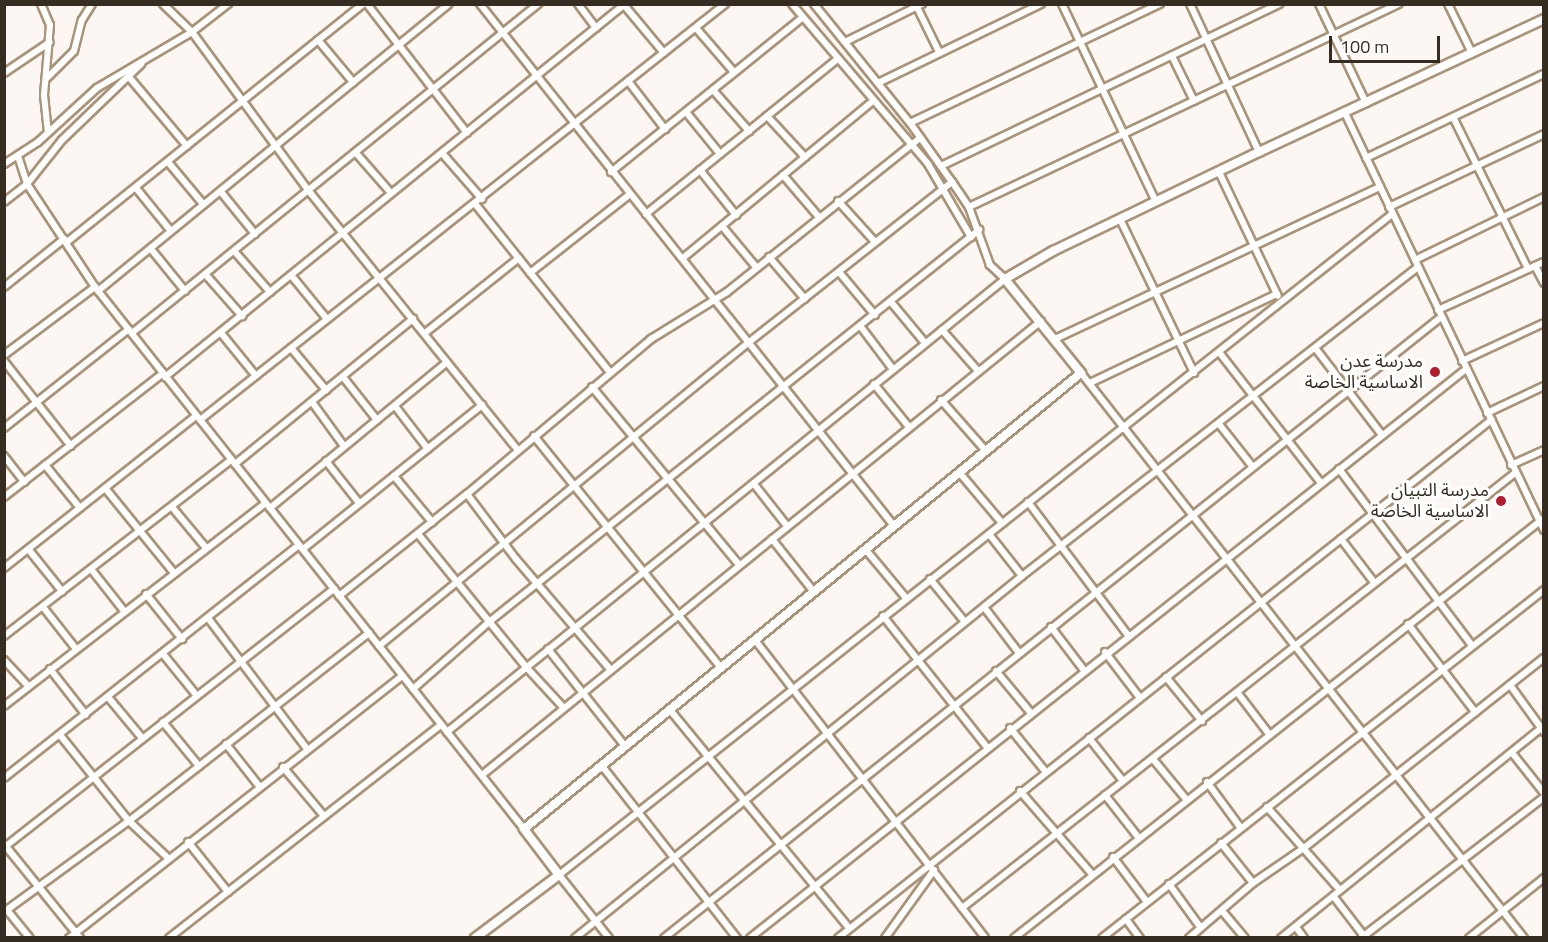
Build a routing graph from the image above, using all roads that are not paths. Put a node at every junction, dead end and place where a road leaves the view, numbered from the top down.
1 (41, 4) edge
2 (92, 4) edge
3 (163, 4) edge
4 (228, 4) edge
5 (365, 4) edge
6 (449, 4) edge
7 (480, 4) edge
8 (538, 4) edge
9 (578, 4) edge
10 (725, 4) edge
11 (792, 4) edge
12 (813, 4) edge
13 (1041, 4) edge
14 (1062, 4) edge
15 (1160, 4) edge
16 (1190, 4) edge
17 (1279, 4) edge
18 (1319, 4) edge
19 (1398, 4) edge
20 (1448, 4) edge
21 (625, 5) edge
22 (918, 5) edge
23 (1147, 7) edge
24 (802, 18) junction
25 (1544, 20) edge
26 (596, 28) junction
27 (696, 28) junction
28 (192, 32) junction
29 (504, 33) junction
30 (1335, 37) junction
31 (318, 40) junction
32 (1206, 40) junction
33 (50, 42) junction
34 (845, 42) junction
35 (1080, 43) junction
36 (398, 46) junction
37 (939, 52) junction
38 (664, 53) junction
39 (1472, 53) junction
40 (1173, 56) junction
41 (144, 60) junction
42 (836, 60) junction
43 (734, 72) junction
44 (4, 73) edge
45 (1544, 74) edge
46 (537, 76) junction
47 (129, 77) junction
48 (46, 78) junction
49 (628, 81) junction
50 (353, 82) junction
51 (878, 83) junction
52 (1227, 86) junction
53 (434, 89) junction
54 (1102, 89) junction
55 (713, 90) junction
56 (873, 100) junction
57 (241, 101) junction
58 (1194, 101) junction
59 (1366, 103) junction
60 (686, 112) junction
61 (1345, 113) junction
62 (767, 116) junction
63 (1453, 117) junction
64 (910, 123) junction
65 (575, 124) junction
66 (665, 129) junction
67 (749, 131) junction
68 (48, 132) junction
69 (467, 133) junction
70 (1544, 134) edge
71 (1123, 135) junction
72 (920, 138) junction
73 (912, 145) junction
74 (187, 146) junction
75 (276, 147) junction
76 (1259, 152) junction
77 (356, 153) junction
78 (442, 153) junction
79 (720, 154) junction
80 (18, 156) junction
81 (805, 157) junction
82 (1366, 158) junction
83 (168, 162) junction
84 (4, 164) edge
85 (1479, 164) junction
86 (941, 166) junction
87 (700, 170) junction
88 (611, 172) junction
89 (1219, 172) junction
90 (783, 175) junction
91 (952, 182) junction
92 (27, 184) junction
93 (1380, 187) junction
94 (136, 188) junction
95 (945, 188) junction
96 (309, 190) junction
97 (221, 192) junction
98 (391, 193) junction
99 (630, 194) junction
100 (1544, 197) edge
101 (482, 200) junction
102 (838, 201) junction
103 (4, 202) edge
104 (1156, 202) junction
105 (202, 204) junction
106 (476, 205) junction
107 (969, 207) junction
108 (1389, 207) junction
109 (646, 214) junction
110 (1392, 214) junction
111 (736, 215) junction
112 (818, 216) junction
113 (1504, 216) junction
114 (1120, 219) junction
115 (722, 226) junction
116 (170, 230) junction
117 (979, 230) junction
118 (344, 233) junction
119 (255, 234) junction
120 (971, 237) junction
121 (65, 241) junction
122 (875, 242) junction
123 (1254, 245) junction
124 (151, 249) junction
125 (235, 252) junction
126 (769, 257) junction
127 (519, 258) junction
128 (683, 258) junction
129 (1415, 260) junction
130 (1544, 262) edge
131 (1535, 266) junction
132 (756, 267) junction
133 (1418, 267) junction
134 (1528, 269) junction
135 (838, 272) junction
136 (530, 273) junction
137 (206, 275) junction
138 (291, 275) junction
139 (378, 277) junction
140 (1005, 279) junction
141 (1544, 283) edge
142 (4, 286) edge
143 (96, 289) junction
144 (1155, 290) junction
145 (185, 291) junction
146 (270, 292) junction
147 (1277, 294) junction
148 (716, 299) junction
149 (805, 299) junction
150 (1281, 301) junction
151 (891, 302) junction
152 (1438, 310) junction
153 (875, 315) junction
154 (242, 316) junction
155 (1441, 317) junction
156 (327, 319) junction
157 (412, 319) junction
158 (1041, 321) junction
159 (1544, 323) edge
160 (861, 327) junction
161 (942, 330) junction
162 (130, 331) junction
163 (221, 333) junction
164 (424, 333) junction
165 (1056, 339) junction
166 (1179, 342) junction
167 (925, 343) junction
168 (748, 344) junction
169 (291, 348) junction
170 (1316, 349) junction
171 (1219, 352) junction
172 (4, 356) edge
173 (4, 361) edge
174 (1462, 361) junction
175 (447, 362) junction
176 (892, 368) junction
177 (1466, 369) junction
178 (978, 371) junction
179 (610, 372) junction
180 (1081, 373) junction
181 (1194, 373) junction
182 (164, 375) junction
183 (256, 376) junction
184 (343, 376) junction
185 (1090, 383) junction
186 (874, 384) junction
187 (1544, 386) edge
188 (592, 387) junction
189 (783, 388) junction
190 (326, 390) junction
191 (1350, 393) junction
192 (1253, 396) junction
193 (941, 400) junction
194 (37, 402) junction
195 (312, 402) junction
196 (482, 405) junction
197 (395, 406) junction
198 (1489, 416) junction
199 (198, 418) junction
200 (377, 420) junction
201 (1219, 424) junction
202 (1123, 426) junction
203 (909, 427) junction
204 (4, 428) edge
205 (818, 430) junction
206 (1382, 435) junction
207 (534, 436) junction
208 (634, 438) junction
209 (1288, 440) junction
210 (71, 446) junction
211 (344, 446) junction
212 (428, 448) junction
213 (518, 450) junction
214 (1544, 450) edge
215 (986, 451) junction
216 (4, 456) edge
217 (326, 461) junction
218 (233, 462) junction
219 (45, 465) junction
220 (1511, 465) junction
221 (1252, 466) junction
222 (1339, 469) junction
223 (852, 472) junction
224 (959, 472) junction
225 (1158, 472) junction
226 (1515, 473) junction
227 (394, 476) junction
228 (669, 479) junction
229 (24, 482) junction
230 (1321, 483) junction
231 (754, 484) junction
232 (573, 487) junction
233 (105, 488) junction
234 (467, 494) junction
235 (4, 497) edge
236 (1028, 502) junction
237 (359, 503) junction
238 (268, 505) junction
239 (172, 507) junction
240 (80, 508) junction
241 (1373, 512) junction
242 (1192, 514) junction
243 (1541, 519) edge
244 (704, 521) junction
245 (432, 522) junction
246 (1002, 523) junction
247 (788, 526) junction
248 (894, 526) junction
249 (609, 530) junction
250 (1544, 530) edge
251 (139, 532) junction
252 (418, 534) junction
253 (989, 534) junction
254 (772, 539) junction
255 (1341, 539) junction
256 (504, 544) junction
257 (1062, 546) junction
258 (301, 547) junction
259 (206, 548) junction
260 (29, 550) junction
261 (866, 550) junction
262 (1407, 555) junction
263 (1226, 557) junction
264 (739, 565) junction
265 (4, 568) edge
266 (92, 569) junction
267 (645, 572) junction
268 (174, 573) junction
269 (1022, 576) junction
270 (930, 579) junction
271 (456, 581) junction
272 (1373, 581) junction
273 (538, 583) junction
274 (334, 590) junction
275 (1096, 590) junction
276 (1544, 590) edge
277 (62, 591) junction
278 (814, 592) junction
279 (146, 594) junction
280 (339, 596) junction
281 (906, 598) junction
282 (1438, 600) junction
283 (1262, 601) junction
284 (43, 607) junction
285 (984, 607) junction
286 (124, 611) junction
287 (678, 613) junction
288 (883, 616) junction
289 (208, 618) junction
290 (489, 622) junction
291 (965, 622) junction
292 (1408, 624) junction
293 (576, 627) junction
294 (1051, 627) junction
295 (369, 633) junction
296 (1128, 635) junction
297 (4, 636) edge
298 (182, 639) junction
299 (755, 640) junction
300 (1471, 644) junction
301 (1295, 645) junction
302 (379, 646) junction
303 (76, 649) junction
304 (548, 649) junction
305 (1105, 652) junction
306 (1019, 653) junction
307 (163, 654) junction
308 (1544, 658) edge
309 (4, 660) edge
310 (242, 660) junction
311 (918, 661) junction
312 (526, 668) junction
313 (721, 668) junction
314 (50, 669) junction
315 (610, 669) junction
316 (1083, 669) junction
317 (1440, 669) junction
318 (996, 671) junction
319 (402, 676) junction
320 (1166, 677) junction
321 (1510, 685) junction
322 (28, 686) junction
323 (793, 688) junction
324 (1329, 688) junction
325 (413, 689) junction
326 (582, 692) junction
327 (1237, 692) junction
328 (196, 696) junction
329 (108, 697) junction
330 (1140, 698) junction
331 (275, 705) junction
332 (952, 705) junction
333 (4, 706) edge
334 (563, 706) junction
335 (669, 710) junction
336 (1030, 712) junction
337 (1475, 712) junction
338 (86, 715) junction
339 (1202, 721) junction
340 (163, 722) junction
341 (441, 725) junction
342 (1010, 728) junction
343 (1543, 729) edge
344 (1362, 730) junction
345 (447, 732) junction
346 (828, 733) junction
347 (1269, 734) junction
348 (60, 735) junction
349 (142, 738) junction
350 (1089, 738) junction
351 (226, 744) junction
352 (625, 746) junction
353 (987, 747) junction
354 (307, 748) junction
355 (1513, 754) junction
356 (709, 755) junction
357 (1153, 759) junction
358 (199, 766) junction
359 (602, 766) junction
360 (283, 767) junction
361 (1045, 771) junction
362 (1397, 774) junction
363 (482, 775) junction
364 (94, 777) junction
365 (861, 777) junction
366 (4, 778) edge
367 (1123, 781) junction
368 (1207, 782) junction
369 (259, 786) junction
370 (1020, 791) junction
371 (1105, 795) junction
372 (1544, 795) edge
373 (743, 799) junction
374 (1186, 799) junction
375 (1267, 807) junction
376 (639, 814) junction
377 (324, 816) junction
378 (1427, 817) junction
379 (895, 820) junction
380 (129, 821) junction
381 (1240, 827) junction
382 (524, 829) junction
383 (1054, 833) junction
384 (1138, 837) junction
385 (188, 842) junction
386 (1221, 843) junction
387 (778, 844) junction
388 (5, 845) edge
389 (1304, 848) junction
390 (674, 857) junction
391 (1113, 857) junction
392 (168, 858) junction
393 (1462, 861) junction
394 (929, 862) junction
395 (934, 870) junction
396 (1091, 873) junction
397 (559, 875) junction
398 (1544, 878) edge
399 (1253, 883) junction
400 (1169, 885) junction
401 (815, 887) junction
402 (39, 889) junction
403 (1339, 890) junction
404 (228, 892) junction
405 (1334, 897) junction
406 (709, 901) junction
407 (1147, 902) junction
408 (962, 908) junction
409 (6, 911) edge
410 (1223, 912) junction
411 (1503, 912) junction
412 (1126, 919) junction
413 (596, 920) junction
414 (1296, 927) junction
415 (849, 928) junction
416 (1201, 928) junction
417 (78, 935) edge
418 (1362, 937) edge
419 (30, 938) edge
420 (69, 938) edge
421 (169, 938) edge
422 (476, 938) edge
423 (574, 938) edge
424 (609, 938) edge
425 (664, 938) edge
426 (737, 938) edge
427 (750, 938) edge
428 (838, 938) edge
429 (885, 938) edge
430 (985, 938) edge
431 (1014, 938) edge
432 (1102, 938) edge
433 (1140, 938) edge
434 (1189, 938) edge
435 (1245, 938) edge
436 (1281, 938) edge
437 (1304, 938) edge
438 (1469, 938) edge
439 (1524, 938) edge

1 - 33 street
2 - 48 street
3 - 28 street
4 - 28 street
5 - 31 street
5 - 36 street
6 - 36 street
7 - 29 street
8 - 29 street
9 - 26 street
10 - 27 street
11 - 24 street
12 - 34 street
13 - 37 street
14 - 35 street
15 - 23 street
16 - 32 street
17 - 32 street
18 - 30 street
19 - 30 street
20 - 39 street
21 - 26 street
21 - 38 street
22 - 34 street
22 - 37 street
23 - 35 street
24 - 42 street
24 - 43 street
25 - 39 main road
26 - 46 street
27 - 38 street
27 - 43 street
28 - 41 street
28 - 57 street
29 - 46 street
29 - 53 street
30 - 52 street
30 - 59 street
31 - 50 street
31 - 57 street
32 - 40 street
32 - 52 street
33 - 44 street
33 - 48 street
34 - 51 street
35 - 54 street
35 - 64 street
36 - 50 street
36 - 53 street
37 - 51 street
38 - 49 street
39 - 59 main road
40 - 54 street
40 - 58 street
41 - 47 street
41 - 68 street
42 - 56 street
42 - 62 street
43 - 55 street
45 - 63 street
46 - 65 street
46 - 69 street
47 - 74 street
47 - 92 street
48 - 68 street
49 - 65 street
49 - 66 street
50 - 75 street
51 - 64 street
52 - 58 street
52 - 76 street
53 - 69 street
53 - 77 street
54 - 71 street
54 - 86 street
55 - 60 street
55 - 67 street
56 - 73 street
56 - 81 street
57 - 74 street
57 - 75 street
58 - 71 street
59 - 61 main road
60 - 66 street
60 - 79 street
61 - 76 main road
61 - 82 street
62 - 67 street
62 - 81 street
63 - 82 street
63 - 85 street
64 - 72 street
65 - 88 street
65 - 101 street
66 - 88 street
67 - 79 street
68 - 80 street
69 - 78 street
70 - 85 street
71 - 104 street
71 - 107 street
72 - 73 street
72 - 86 street
73 - 95 street
73 - 102 street
74 - 83 street
75 - 96 street
75 - 97 street
76 - 89 main road
77 - 96 street
77 - 98 street
78 - 98 street
78 - 101 street
79 - 87 street
80 - 84 street
80 - 92 street
81 - 90 street
82 - 93 street
83 - 94 street
83 - 105 street
85 - 108 street
85 - 113 street
86 - 91 street
87 - 109 street
87 - 111 street
88 - 99 street
89 - 104 main road
89 - 123 street
90 - 111 street
90 - 112 street
91 - 95 street
91 - 107 street
92 - 103 street
92 - 121 street
93 - 108 street
93 - 123 street
94 - 116 street
94 - 121 street
95 - 120 street
95 - 122 street
96 - 118 street
96 - 119 street
97 - 105 street
97 - 119 street
98 - 118 street
99 - 109 street
99 - 136 street
100 - 113 street
101 - 106 street
102 - 112 street
102 - 122 street
104 - 114 main road
105 - 116 street
106 - 127 street
106 - 139 street
107 - 117 street
108 - 110 street
109 - 128 street
110 - 129 street
110 - 150 street
111 - 115 street
112 - 126 street
113 - 129 street
113 - 134 street
114 - 140 main road
114 - 144 street
115 - 128 street
115 - 132 street
116 - 124 street
117 - 120 street
117 - 140 street
118 - 138 street
118 - 139 street
119 - 125 street
120 - 151 street
121 - 142 street
121 - 143 street
122 - 135 street
123 - 144 street
123 - 147 street
124 - 143 street
124 - 145 street
125 - 137 street
125 - 146 street
126 - 132 street
126 - 149 street
127 - 136 street
127 - 164 street
128 - 148 street
129 - 133 street
130 - 131 street
131 - 134 street
131 - 141 street
132 - 148 street
133 - 152 street
133 - 170 street
134 - 152 street
135 - 149 street
135 - 153 street
136 - 179 street
137 - 145 street
137 - 154 street
138 - 146 street
138 - 156 street
139 - 156 street
139 - 157 street
140 - 158 main road
140 - 161 street
143 - 162 street
143 - 172 street
144 - 165 street
144 - 166 street
145 - 162 street
146 - 154 street
147 - 150 street
147 - 166 street
148 - 168 street
148 - 179 street
149 - 168 street
150 - 171 street
151 - 153 street
151 - 167 street
152 - 155 street
153 - 160 street
154 - 163 street
155 - 174 street
155 - 191 street
156 - 169 street
157 - 164 street
157 - 184 street
158 - 165 main road
158 - 178 street
159 - 174 street
160 - 176 street
160 - 189 street
161 - 167 street
161 - 178 street
162 - 182 street
162 - 194 street
163 - 182 street
163 - 183 street
164 - 175 street
165 - 180 main road
166 - 181 street
166 - 185 street
167 - 176 street
168 - 189 street
168 - 208 street
169 - 183 street
169 - 190 street
170 - 191 street
170 - 192 street
171 - 181 street
171 - 192 street
173 - 194 street
174 - 177 street
175 - 196 street
175 - 197 street
176 - 186 street
177 - 198 street
177 - 206 street
178 - 193 street
179 - 188 street
180 - 185 street
180 - 215 main road
181 - 202 street
182 - 199 street
182 - 210 street
183 - 199 street
184 - 190 street
184 - 200 street
185 - 202 street
186 - 203 street
186 - 205 street
187 - 198 street
188 - 207 street
188 - 208 street
189 - 205 street
189 - 228 street
190 - 195 street
191 - 206 street
191 - 209 street
192 - 201 street
192 - 209 street
193 - 203 street
193 - 215 street
194 - 204 street
194 - 210 street
195 - 211 street
195 - 218 street
196 - 212 street
196 - 213 street
197 - 200 street
197 - 212 street
198 - 220 street
198 - 241 street
199 - 218 street
199 - 233 street
200 - 211 street
201 - 221 street
201 - 225 street
202 - 225 street
202 - 236 street
203 - 223 street
205 - 223 street
205 - 231 street
206 - 222 street
207 - 213 street
207 - 232 street
208 - 228 street
208 - 232 street
209 - 221 street
209 - 230 street
210 - 219 street
211 - 217 street
212 - 227 street
213 - 234 street
214 - 220 street
215 - 224 main road
216 - 229 street
217 - 237 street
217 - 238 street
218 - 238 street
218 - 239 street
219 - 229 street
219 - 240 street
220 - 226 street
221 - 242 street
222 - 230 street
222 - 241 street
223 - 247 street
223 - 248 street
224 - 246 street
224 - 248 main road
225 - 242 street
225 - 257 street
226 - 243 street
226 - 262 street
227 - 237 street
227 - 245 street
228 - 244 street
228 - 249 street
229 - 235 street
230 - 263 street
231 - 244 street
231 - 247 street
232 - 249 street
232 - 256 street
233 - 240 street
233 - 251 street
234 - 245 street
234 - 256 street
236 - 246 street
236 - 257 street
237 - 258 street
238 - 258 street
238 - 259 street
239 - 251 street
239 - 259 street
240 - 260 street
241 - 255 street
241 - 262 street
242 - 263 street
242 - 275 street
243 - 250 street
243 - 282 street
244 - 264 street
244 - 267 street
245 - 252 street
246 - 253 street
247 - 254 street
248 - 261 main road
249 - 267 street
249 - 273 street
251 - 266 street
251 - 268 street
252 - 271 street
252 - 280 street
253 - 269 street
253 - 270 street
254 - 264 street
254 - 278 street
255 - 272 street
255 - 283 street
256 - 271 street
256 - 273 street
257 - 269 street
257 - 275 street
258 - 274 street
258 - 289 street
259 - 268 street
260 - 265 street
260 - 277 street
261 - 278 main road
261 - 281 street
262 - 272 street
262 - 282 street
263 - 283 street
263 - 296 street
264 - 287 street
266 - 277 street
266 - 286 street
267 - 287 street
267 - 293 street
268 - 279 street
269 - 285 street
270 - 281 street
270 - 291 street
271 - 290 street
271 - 302 street
272 - 301 street
273 - 290 street
273 - 293 street
274 - 280 street
274 - 310 street
275 - 294 street
275 - 296 street
276 - 300 street
277 - 284 street
278 - 299 main road
279 - 286 street
279 - 298 street
280 - 295 street
281 - 288 street
282 - 292 street
282 - 300 street
283 - 301 street
283 - 320 street
284 - 297 street
284 - 303 street
285 - 291 street
285 - 306 street
286 - 303 street
287 - 313 street
287 - 315 street
288 - 311 street
288 - 323 street
289 - 298 street
289 - 310 street
290 - 312 street
290 - 325 street
291 - 311 street
292 - 317 street
292 - 324 street
293 - 304 street
293 - 315 street
294 - 306 street
294 - 316 street
295 - 302 street
295 - 331 street
296 - 305 street
298 - 307 street
299 - 313 main road
299 - 323 street
300 - 317 street
301 - 324 street
301 - 327 street
302 - 319 street
303 - 314 street
304 - 312 street
304 - 326 street
305 - 316 street
305 - 330 street
306 - 318 street
307 - 328 street
307 - 329 street
308 - 321 street
309 - 322 street
310 - 328 street
310 - 331 street
311 - 332 street
311 - 346 street
312 - 334 street
312 - 345 street
313 - 335 main road
314 - 322 street
314 - 338 street
315 - 326 street
316 - 336 street
317 - 337 street
317 - 344 street
318 - 332 street
318 - 336 street
319 - 325 street
319 - 354 street
320 - 330 street
320 - 339 street
321 - 337 street
321 - 343 street
322 - 333 street
323 - 346 street
323 - 356 street
324 - 344 street
324 - 347 street
325 - 341 street
326 - 334 street
326 - 352 street
327 - 339 street
327 - 347 street
328 - 340 street
329 - 338 street
329 - 349 street
330 - 350 street
331 - 351 street
331 - 354 street
332 - 353 street
332 - 365 street
334 - 363 street
335 - 352 main road
335 - 356 street
336 - 342 street
337 - 362 street
338 - 348 street
339 - 357 street
340 - 349 street
340 - 358 street
341 - 345 street
341 - 377 street
342 - 353 street
342 - 361 street
343 - 355 street
344 - 362 street
344 - 375 street
345 - 363 street
346 - 365 street
346 - 373 street
347 - 368 street
348 - 364 street
348 - 366 street
349 - 364 street
350 - 361 street
350 - 367 street
351 - 358 street
351 - 369 street
352 - 359 main road
353 - 379 street
354 - 360 street
355 - 372 street
355 - 378 street
356 - 373 street
356 - 376 street
357 - 367 street
357 - 374 street
358 - 380 street
359 - 376 street
359 - 382 main road
360 - 369 street
360 - 377 street
361 - 370 street
362 - 378 street
362 - 389 street
363 - 382 street
364 - 380 street
364 - 388 street
365 - 379 street
365 - 387 street
367 - 371 street
368 - 374 street
368 - 381 street
369 - 385 street
370 - 383 street
370 - 394 street
371 - 383 street
371 - 384 street
372 - 393 street
373 - 387 street
373 - 390 street
374 - 384 street
375 - 381 street
375 - 389 street
376 - 390 street
376 - 397 street
377 - 404 street
378 - 393 street
378 - 403 street
379 - 394 street
379 - 401 street
380 - 392 street
380 - 402 street
381 - 386 street
382 - 397 main road
383 - 396 street
383 - 408 street
384 - 391 street
385 - 392 street
385 - 404 street
386 - 399 street
386 - 400 street
387 - 401 street
387 - 406 street
388 - 402 street
389 - 399 street
389 - 403 street
390 - 406 street
390 - 413 street
391 - 396 street
391 - 407 street
392 - 417 street
393 - 411 street
393 - 418 street
394 - 395 street
394 - 415 street
395 - 408 street
395 - 429 street
396 - 431 street
397 - 413 street
397 - 422 main road
398 - 411 street
399 - 410 street
400 - 407 street
400 - 416 street
401 - 415 street
401 - 427 street
402 - 409 street
402 - 417 street
403 - 405 street
404 - 421 street
405 - 414 street
405 - 418 street
406 - 425 street
406 - 426 street
407 - 412 street
408 - 430 street
409 - 419 street
410 - 416 street
410 - 435 street
411 - 438 street
411 - 439 street
412 - 432 street
412 - 433 street
413 - 423 street
413 - 424 street
414 - 436 street
414 - 437 street
415 - 428 street
416 - 434 street
417 - 420 street

